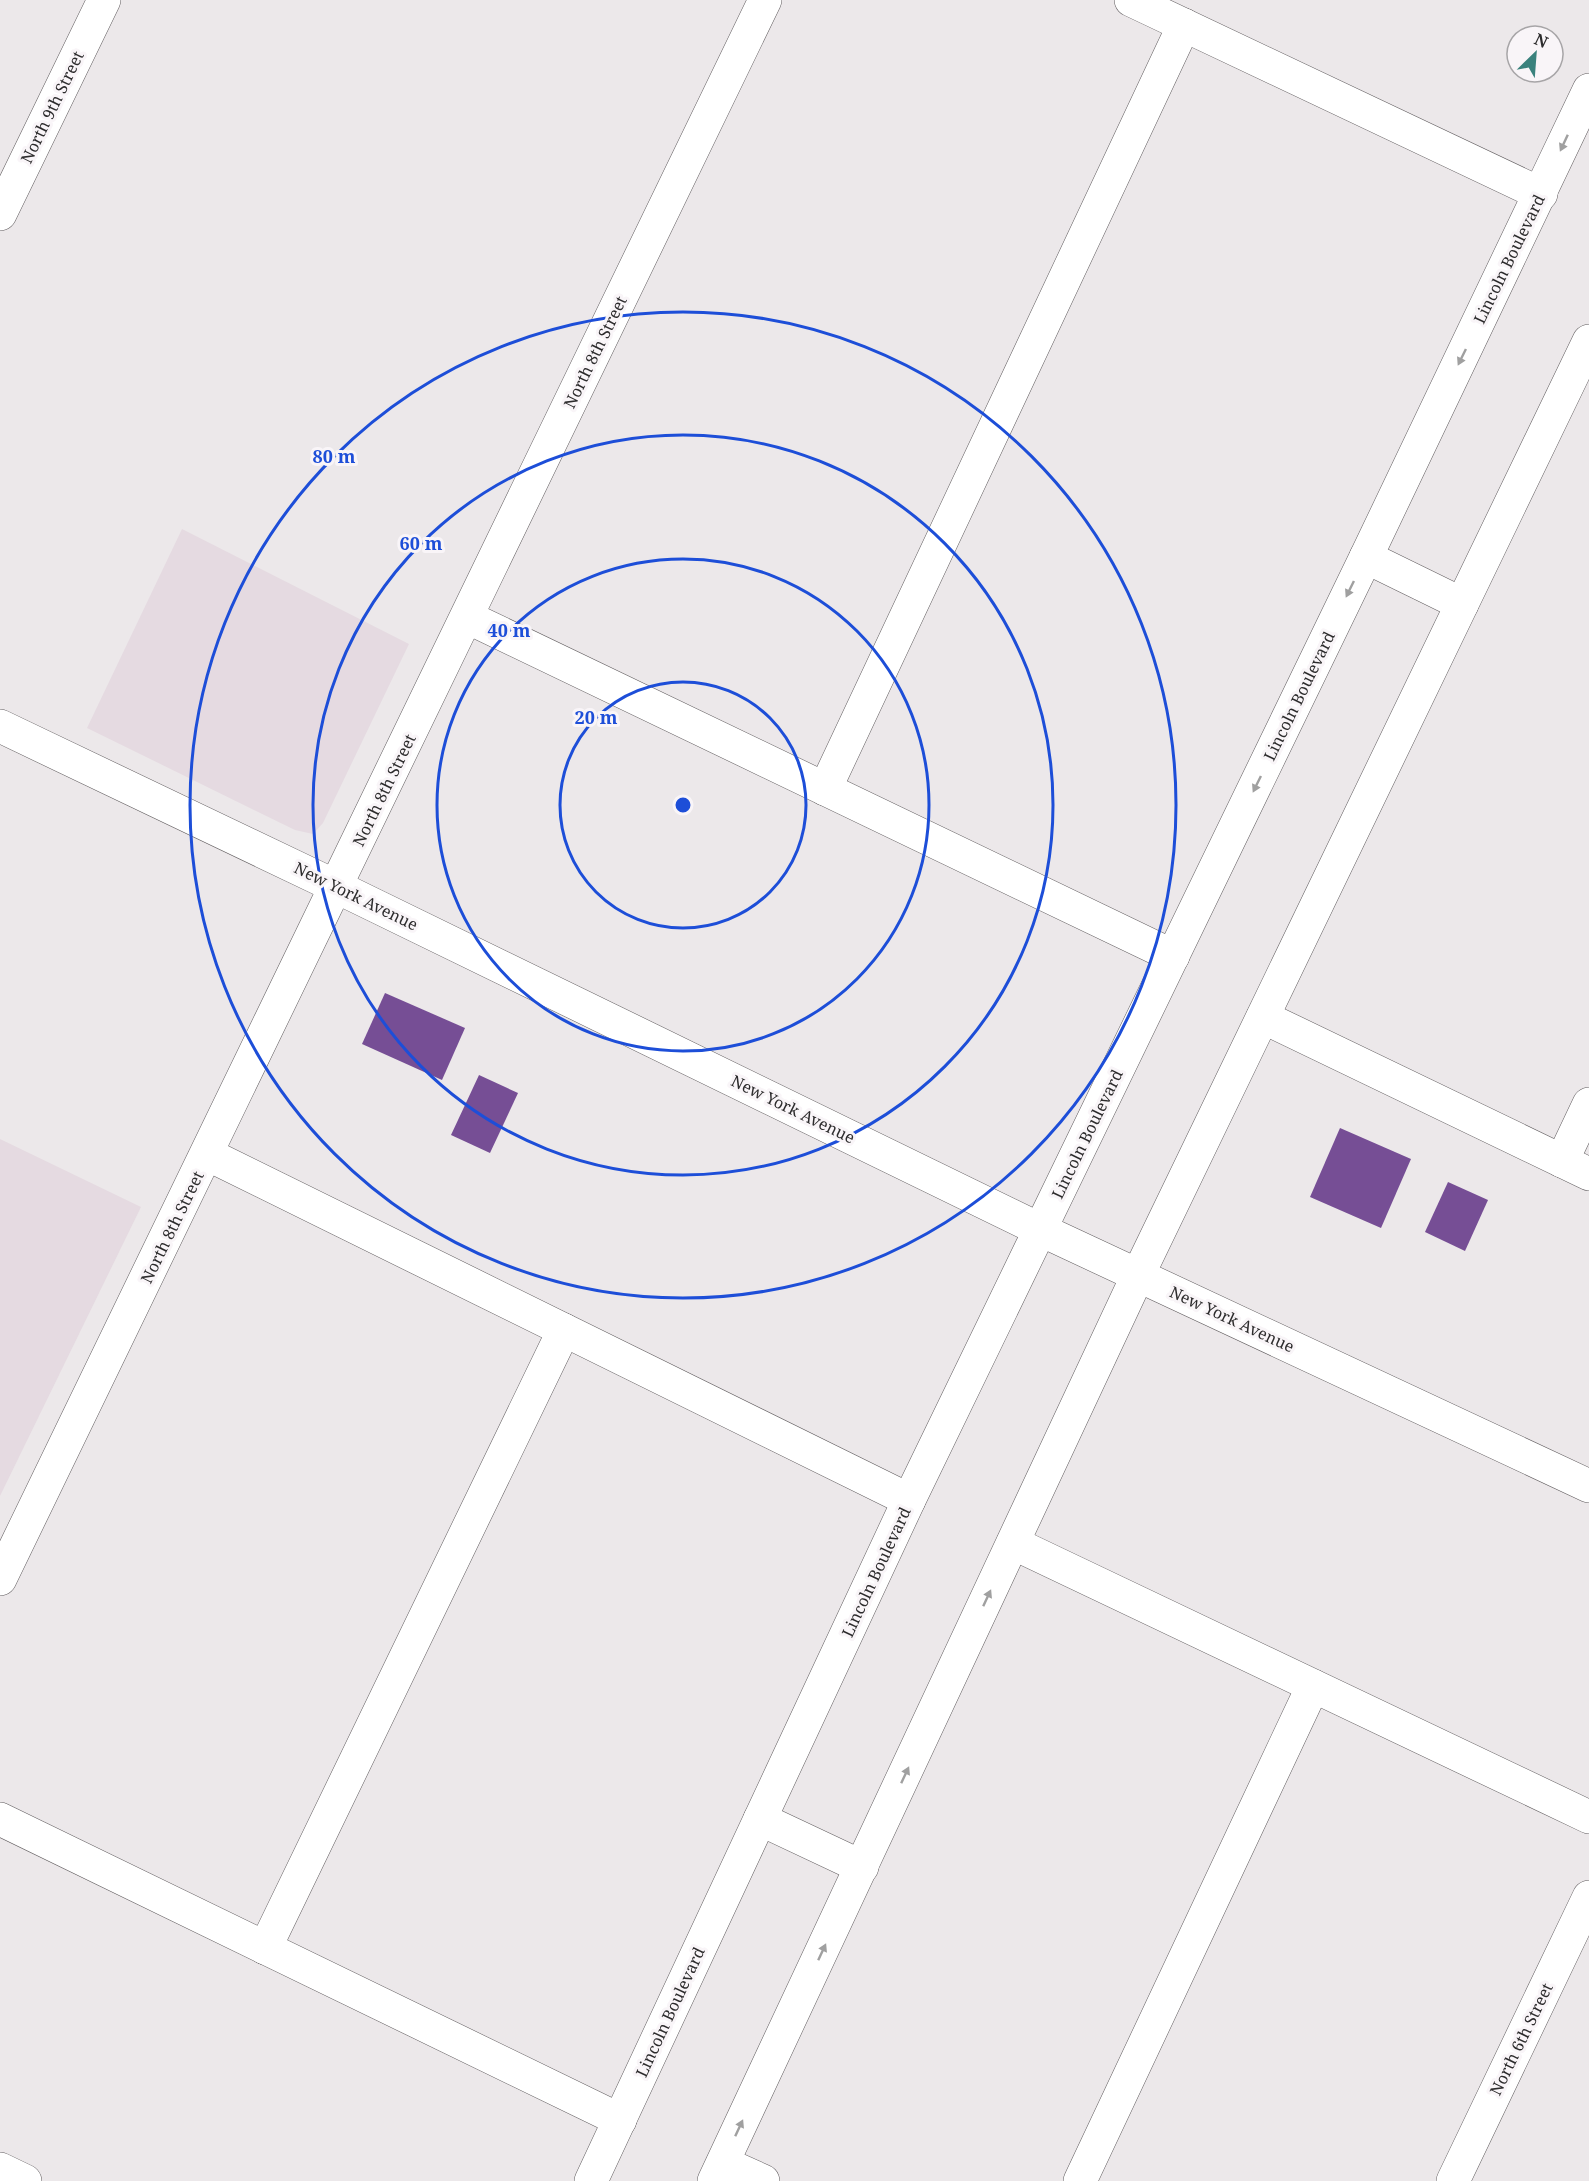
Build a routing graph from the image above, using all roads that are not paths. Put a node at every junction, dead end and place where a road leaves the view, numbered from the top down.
1 (104, 0) edge
2 (765, 0) edge
3 (1131, 0) edge
4 (1184, 25) junction
5 (1589, 90) edge
6 (1541, 194) junction
7 (0, 214) edge
8 (1589, 341) edge
9 (1366, 557) junction
10 (1462, 604) junction
11 (467, 617) junction
12 (0, 726) edge
13 (825, 789) junction
14 (337, 887) junction
15 (1173, 956) junction
16 (1263, 1017) junction
17 (1589, 1104) edge
18 (207, 1154) junction
19 (1575, 1167) edge
20 (1041, 1230) junction
21 (1138, 1275) junction
22 (564, 1330) junction
23 (1589, 1486) edge
24 (909, 1500) junction
25 (1012, 1544) junction
26 (0, 1579) edge
27 (1313, 1686) junction
28 (1589, 1817) edge
29 (0, 1819) edge
30 (760, 1819) junction
31 (862, 1867) junction
32 (1589, 1897) edge
33 (266, 1948) junction
34 (620, 2120) junction
35 (0, 2169) edge
36 (718, 2172) edge
37 (25, 2181) edge
38 (591, 2181) edge
39 (763, 2181) edge
40 (1080, 2181) edge
41 (1453, 2181) edge

1 - 7 street, North 9th Street
2 - 11 street, North 8th Street
3 - 4 street
4 - 6 street
4 - 13 street
5 -> 6 street, Lincoln Boulevard
6 -> 9 street, Lincoln Boulevard
8 - 10 street
9 - 10 street
9 -> 15 street, Lincoln Boulevard
10 - 16 street
11 - 13 street
11 - 14 street, North 8th Street
12 - 14 street, New York Avenue
13 - 15 street
14 - 18 street, North 8th Street
14 - 20 street, New York Avenue
15 - 20 street, Lincoln Boulevard
16 - 19 street
16 - 21 street
17 - 19 street
18 - 22 street
18 - 26 street, North 8th Street
20 - 21 street, New York Avenue
20 - 24 street, Lincoln Boulevard
21 - 23 street, New York Avenue
21 - 25 street
22 - 24 street
22 - 33 street
24 - 30 street, Lincoln Boulevard
25 - 27 street
31 -> 25 street
27 - 28 street
27 - 40 street
29 - 33 street
30 - 31 street
30 - 34 street, Lincoln Boulevard
36 -> 31 street
32 - 41 street, North 6th Street
33 - 34 street
34 - 38 street, Lincoln Boulevard
35 - 37 street
36 - 39 street

